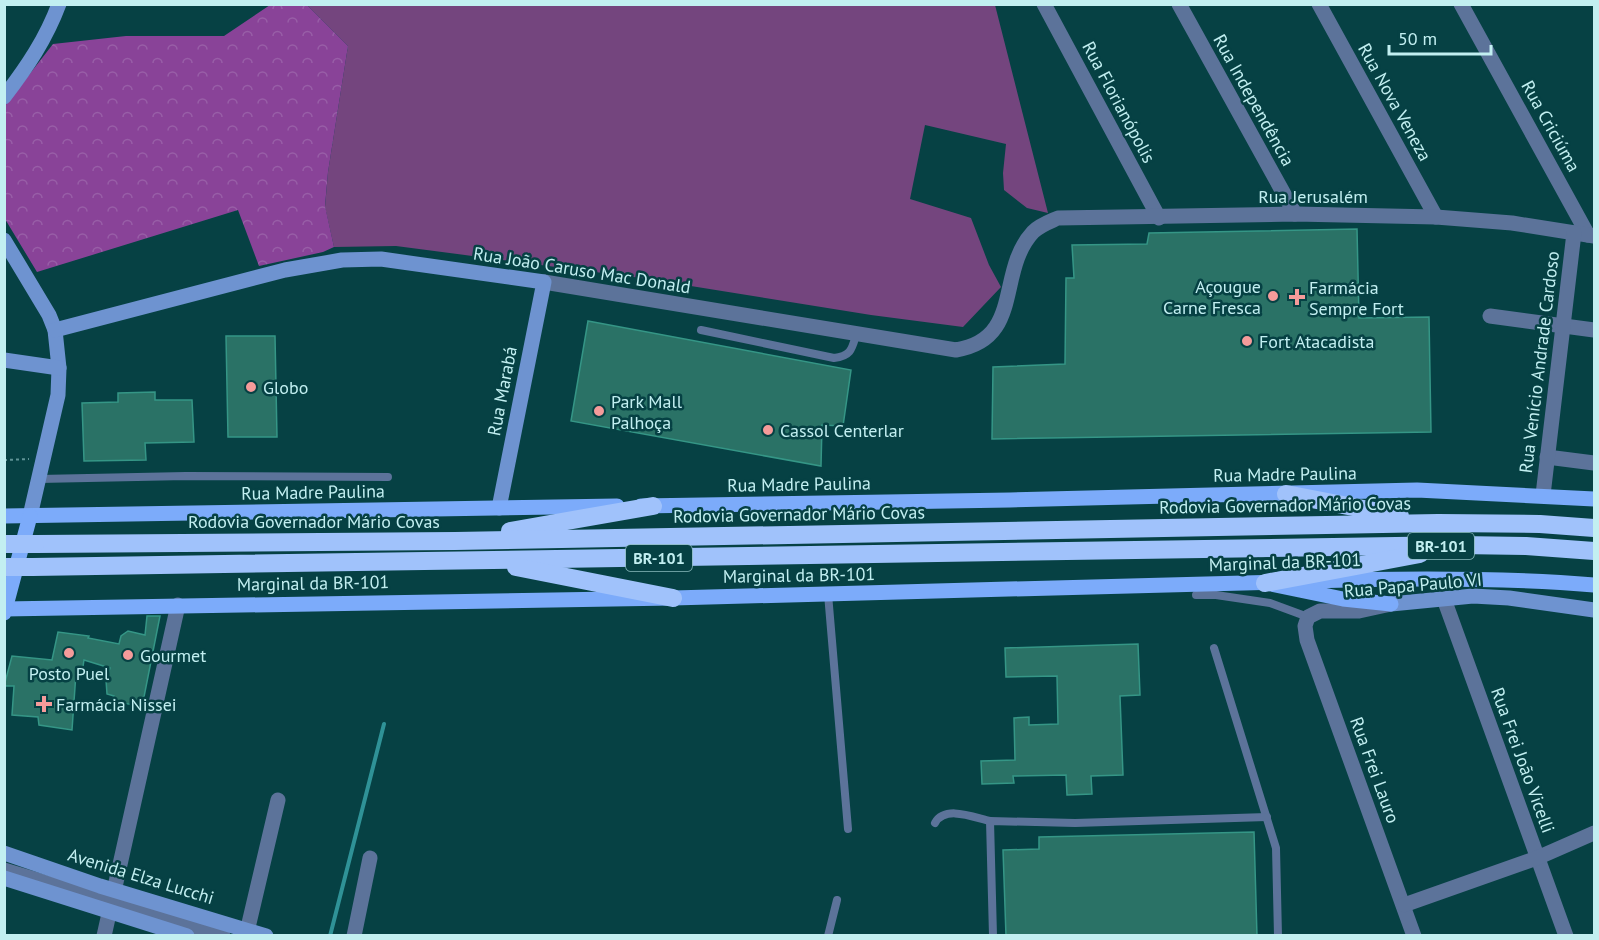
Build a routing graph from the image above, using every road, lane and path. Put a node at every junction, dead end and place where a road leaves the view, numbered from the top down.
1 (59, 4) edge
2 (1044, 4) edge
3 (1179, 4) edge
4 (1319, 4) edge
5 (1461, 4) edge
6 (4, 97) edge
7 (1295, 214) junction
8 (1436, 217) junction
9 (1158, 218) junction
10 (1034, 231) joint
11 (1586, 235) edge
12 (4, 240) edge
13 (544, 282) junction
14 (1490, 316) dead end
15 (1563, 326) junction
16 (55, 330) junction
17 (701, 330) dead end
18 (1594, 330) edge
19 (856, 334) junction
20 (4, 360) edge
21 (59, 368) junction
22 (1548, 457) junction
23 (44, 459) junction
24 (4, 460) edge
25 (1594, 463) edge
26 (388, 477) dead end
27 (39, 479) junction
28 (1286, 494) junction
29 (1543, 495) junction
30 (1594, 499) edge
31 (653, 506) junction
32 (499, 508) junction
33 (4, 516) edge
34 (30, 516) junction
35 (1437, 523) junction
36 (1594, 528) edge
37 (455, 541) junction
38 (4, 544) edge
39 (1459, 545) junction
40 (1594, 550) edge
41 (479, 560) junction
42 (9, 573) edge
43 (1265, 583) junction
44 (1594, 585) edge
45 (828, 594) junction
46 (1196, 595) dead end
47 (673, 598) junction
48 (1444, 599) junction
49 (1391, 604) junction
50 (178, 605) junction
51 (36, 608) junction
52 (5, 610) edge
53 (1594, 610) edge
54 (1308, 617) junction
55 (1214, 648) dead end
56 (278, 800) dead end
57 (1267, 817) junction
58 (990, 821) junction
59 (935, 823) dead end
60 (848, 829) dead end
61 (1594, 833) edge
62 (4, 853) edge
63 (370, 858) dead end
64 (1537, 858) junction
65 (4, 870) edge
66 (4, 878) edge
67 (837, 900) dead end
68 (111, 901) junction
69 (1404, 906) junction
70 (246, 933) edge
71 (104, 936) edge
72 (187, 936) edge
73 (223, 936) edge
74 (266, 936) edge
75 (354, 936) edge
76 (828, 936) edge
77 (993, 936) edge
78 (1278, 936) edge
79 (1414, 936) edge
80 (1566, 936) edge

1 - 6 main road
2 - 9 street, Rua Florianópolis
3 - 7 street, Rua Independência
4 - 8 street, Rua Nova Veneza
5 - 11 street, Rua Criciúma
7 - 8 street, Rua Jerusalém
7 - 9 street, Rua Jerusalém
8 - 11 street, Rua Jerusalém
9 - 10 street, Rua Jerusalém
10 - 19 street, Rua João Caruso Mac Donald
11 - 15 street, Rua Venício Andrade Cardoso
12 - 16 main road
13 - 16 main road, Rua João Caruso Mac Donald
13 - 19 street, Rua João Caruso Mac Donald
13 - 32 main road, Rua Marabá
14 - 15 street
15 - 18 street
15 - 22 street, Rua Venício Andrade Cardoso
16 - 21 main road
17 - 19 lane
20 - 21 main road
21 - 23 main road
22 - 25 street
22 - 29 street, Rua Venício Andrade Cardoso
23 - 24 path
23 - 27 main road
26 - 27 lane
27 - 34 main road
28 - 29 main road, Rua Madre Paulina
28 - 31 main road, Rua Madre Paulina
28 - 35 highway
29 - 30 main road, Rua Madre Paulina
31 - 32 main road, Rua Madre Paulina
31 - 37 highway
32 - 34 main road, Rua Madre Paulina
33 - 34 main road, Rua Madre Paulina
34 - 42 main road
35 - 36 highway, Rodovia Governador Mário Covas / BR-101
35 - 37 highway, Rodovia Governador Mário Covas / BR-101
37 - 38 highway, Rodovia Governador Mário Covas / BR-101, bridge
39 - 40 highway, BR-101
39 - 41 highway, BR-101
39 - 43 highway
41 - 42 highway, BR-101, bridge
41 - 47 highway
42 - 51 main road
42 - 52 main road
43 - 44 main road, Marginal da BR-101
43 - 45 main road, Marginal da BR-101
43 - 49 main road
45 - 47 main road, Marginal da BR-101
45 - 60 lane
46 - 54 lane
47 - 50 main road, Marginal da BR-101
48 - 49 main road, Rua Papa Paulo VI
48 - 53 main road, Rua Papa Paulo VI
48 - 64 street, Rua Frei João Vicelli
49 - 54 street, Rua Papa Paulo VI
50 - 51 main road, Marginal da BR-101
50 - 68 street
51 - 52 main road, Marginal da BR-101
54 - 69 street, Rua Frei Lauro
55 - 57 lane
56 - 70 street
57 - 58 lane
57 - 78 lane
58 - 59 lane
58 - 77 lane
61 - 64 street
62 - 68 main road, Avenida Elza Lucchi
63 - 75 street
64 - 69 street
64 - 80 street, Rua Frei João Vicelli
65 - 68 street
66 - 68 main road, Avenida Elza Lucchi
67 - 76 lane
68 - 70 main road, Avenida Elza Lucchi
68 - 71 street
68 - 72 main road, Avenida Elza Lucchi
68 - 73 street
69 - 79 street, Rua Frei Lauro
70 - 74 main road, Avenida Elza Lucchi

